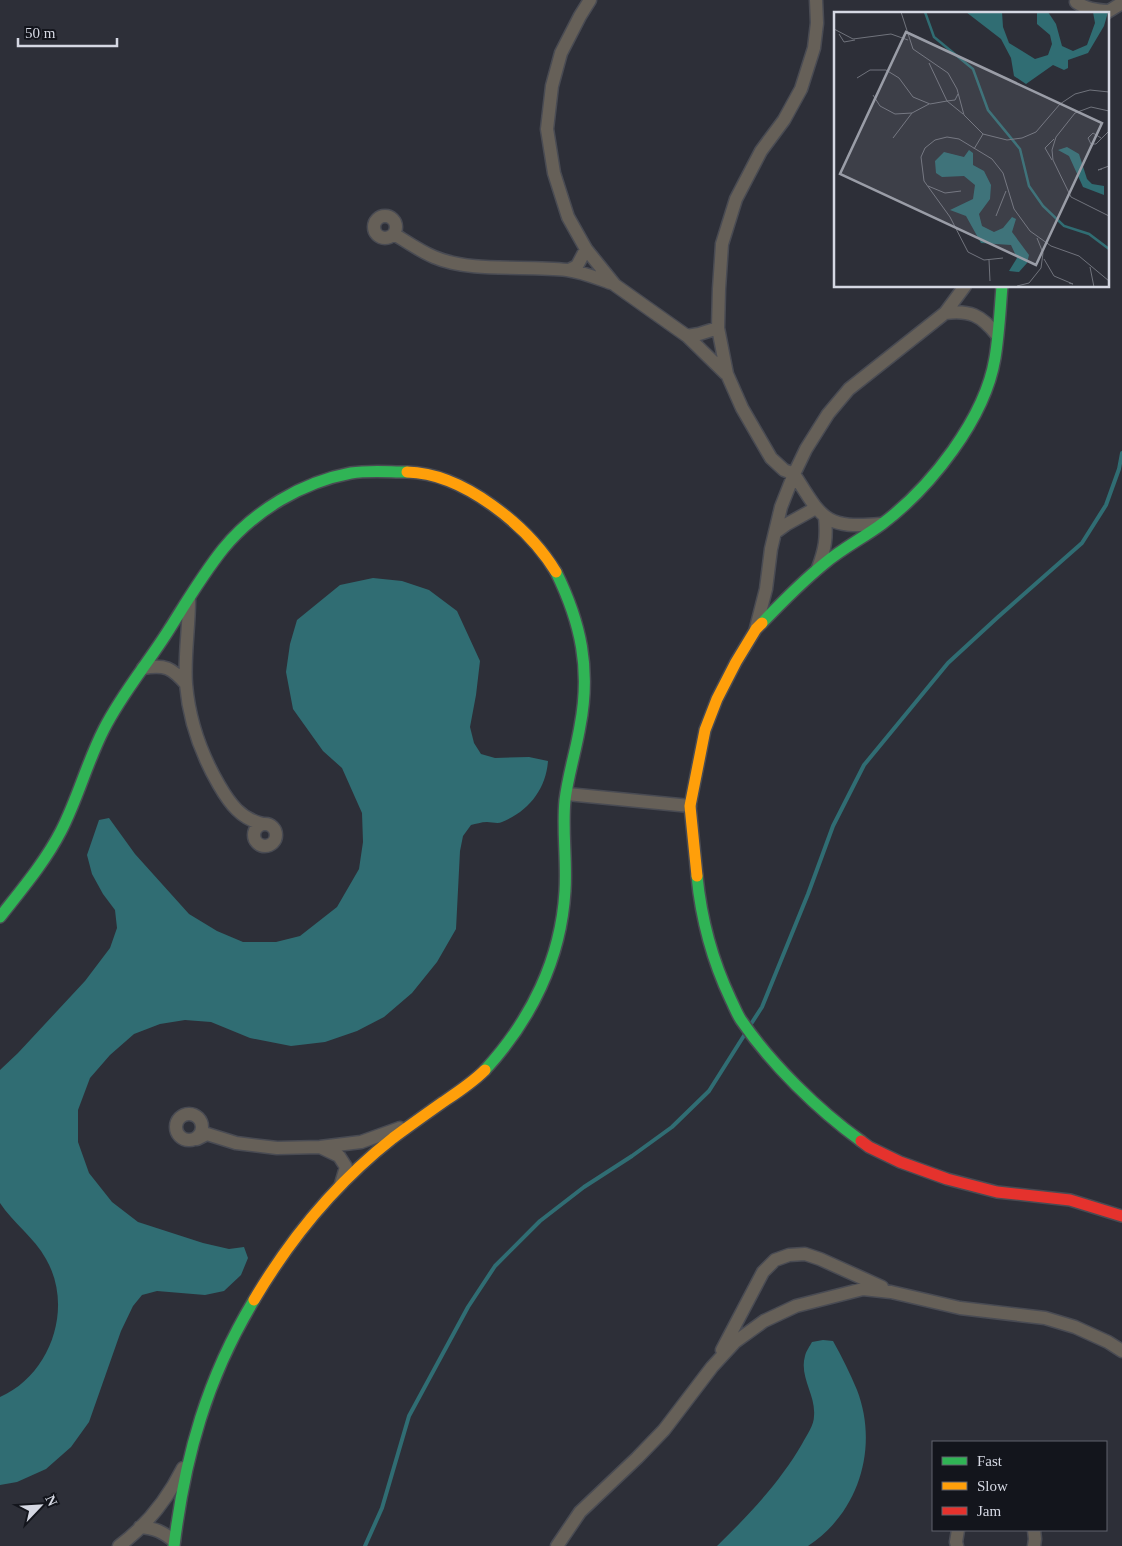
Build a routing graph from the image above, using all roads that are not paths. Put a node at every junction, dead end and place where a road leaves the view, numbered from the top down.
1 (590, 0) edge
2 (816, 0) edge
3 (1122, 3) edge
4 (1076, 5) edge
5 (1102, 12) edge
6 (1108, 12) edge
7 (394, 234) dead end
8 (586, 250) junction
9 (569, 270) junction
10 (615, 285) junction
11 (963, 288) edge
12 (1002, 288) edge
13 (945, 313) junction
14 (718, 328) junction
15 (997, 335) junction
16 (687, 336) junction
17 (727, 374) junction
18 (794, 474) junction
19 (821, 513) junction
20 (882, 524) junction
21 (776, 532) junction
22 (817, 570) junction
23 (189, 600) junction
24 (756, 629) junction
25 (143, 668) junction
26 (186, 684) junction
27 (567, 794) junction
28 (690, 806) junction
29 (257, 822) junction
30 (0, 917) edge
31 (412, 1124) junction
32 (202, 1132) dead end
33 (320, 1147) junction
34 (340, 1186) junction
35 (1122, 1216) edge
36 (891, 1292) junction
37 (1122, 1351) edge
38 (712, 1368) junction
39 (190, 1455) junction
40 (140, 1526) junction
41 (958, 1531) edge
42 (1034, 1531) edge
43 (174, 1543) edge
44 (119, 1546) edge
45 (557, 1546) edge
46 (958, 1546) edge
47 (1034, 1546) edge

1 - 8 street
2 - 14 street
3 - 6 street
4 - 5 street
7 - 9 street
8 - 9 street
8 - 10 street
9 - 10 street
10 - 16 street
11 - 13 street
12 - 15 street
13 - 15 street
13 - 18 street
14 - 16 street
14 - 17 street
15 - 20 street
16 - 17 street
17 - 18 street
18 - 19 street
18 - 21 street
19 - 20 street
19 - 21 street
19 - 22 street
20 - 22 street
21 - 24 street
22 - 24 street
23 - 25 street
23 - 26 street
23 - 27 street
24 - 28 street
25 - 26 street
25 - 30 street
26 - 29 street
27 - 28 street
27 - 31 street
28 - 35 street
29 - 29 street
31 - 33 street
31 - 34 street
32 - 33 street
33 - 34 street
34 - 39 street
36 - 37 street
36 - 38 street
36 - 38 street
38 - 45 street
39 - 40 street
39 - 43 street
40 - 43 street
40 - 44 street
41 - 46 street
42 - 47 street

